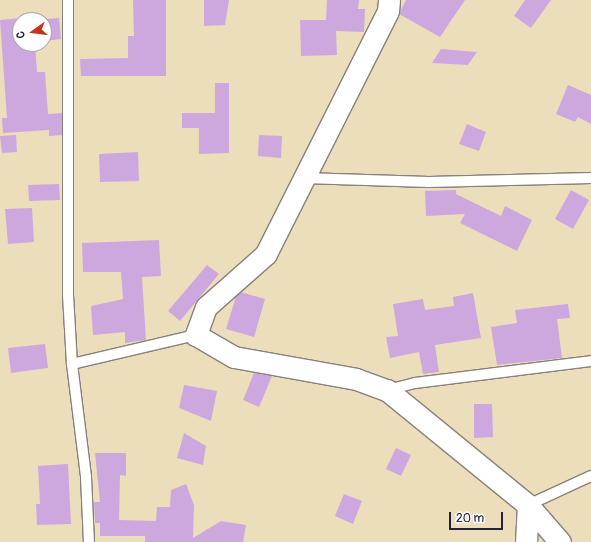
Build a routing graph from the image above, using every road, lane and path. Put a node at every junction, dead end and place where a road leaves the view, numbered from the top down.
1 (68, 0) edge
2 (389, 0) edge
3 (304, 178) junction
4 (591, 178) edge
5 (196, 335) junction
6 (591, 362) edge
7 (72, 364) junction
8 (387, 390) junction
9 (591, 476) edge
10 (528, 506) junction
11 (89, 542) edge
12 (526, 542) edge
13 (560, 542) edge

1 - 7 lane
2 - 3 street
3 - 4 lane
3 - 5 street
5 - 7 lane
5 - 8 street
6 - 8 lane
7 - 11 lane
8 - 10 street
9 - 10 lane
10 - 12 street
10 - 13 street

